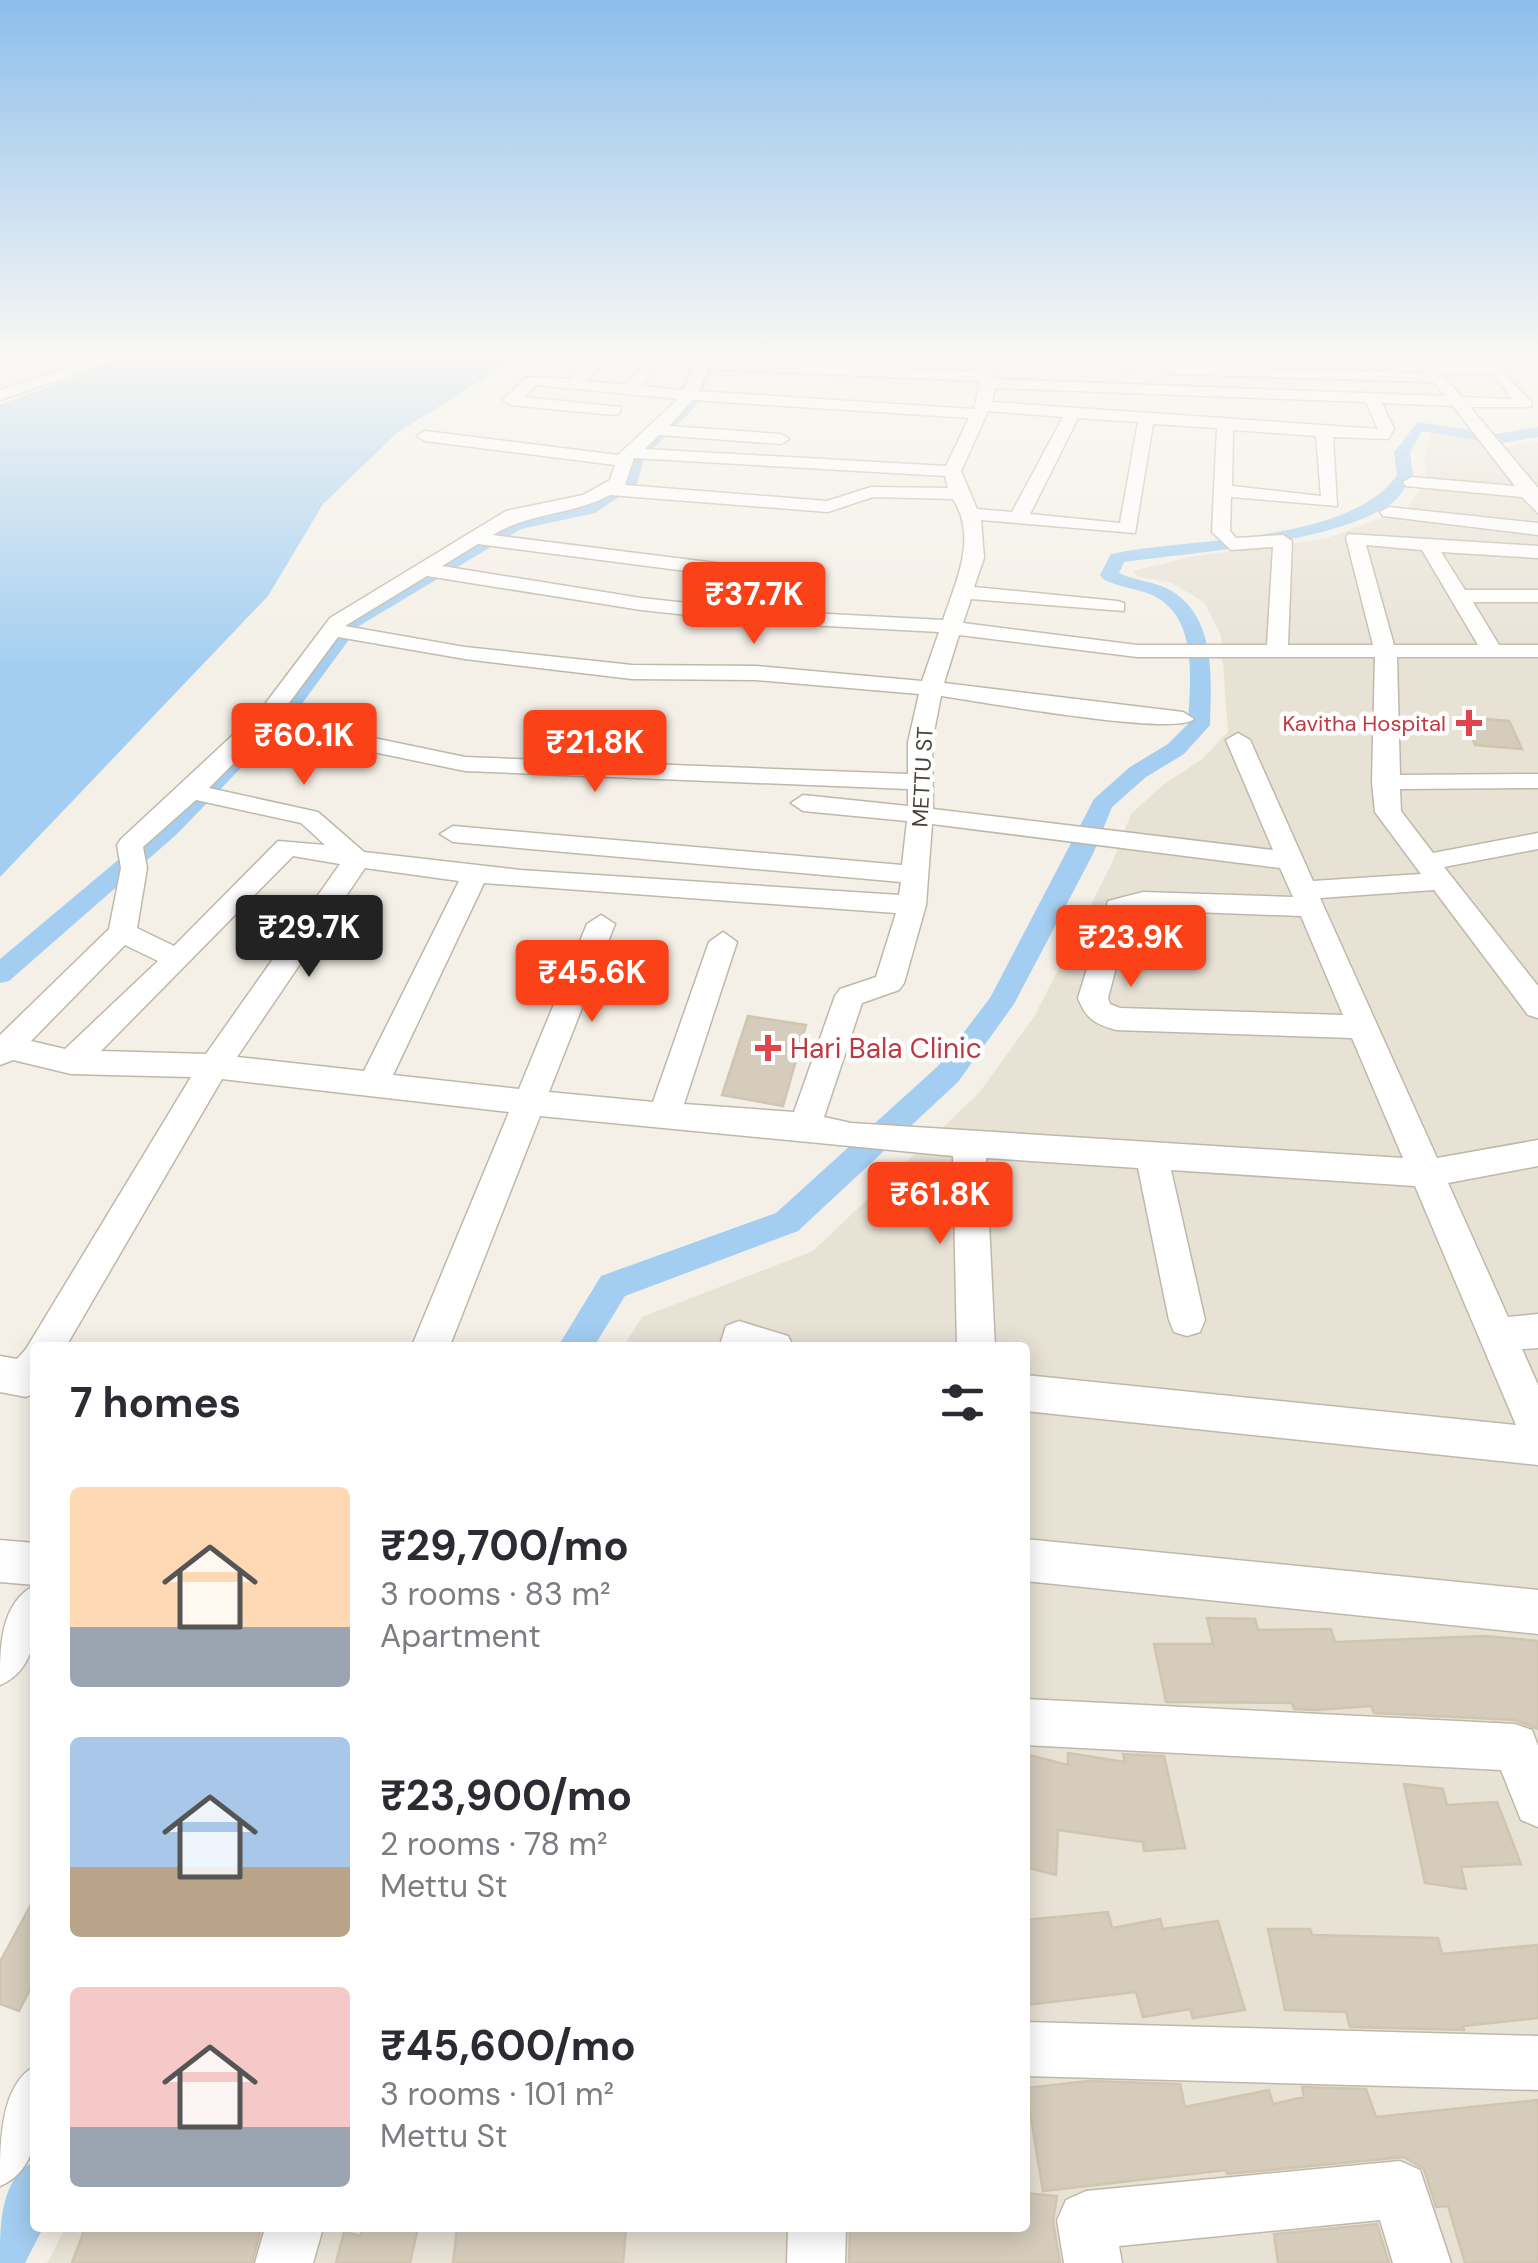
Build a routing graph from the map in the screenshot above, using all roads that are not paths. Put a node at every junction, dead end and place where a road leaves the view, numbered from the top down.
1 (632, 459) edge
2 (676, 459) edge
3 (963, 459) edge
4 (1049, 459) edge
5 (1140, 459) edge
6 (1225, 459) edge
7 (1326, 459) edge
8 (1507, 460) joint
9 (1538, 460) edge
10 (957, 476) junction
11 (1412, 482) dead end
12 (614, 490) junction
13 (1225, 491) junction
14 (1534, 498) edge
15 (1389, 512) dead end
16 (1018, 519) junction
17 (1538, 529) edge
18 (484, 540) junction
19 (1428, 544) junction
20 (1538, 552) edge
21 (431, 571) junction
22 (740, 572) dead end
23 (962, 592) junction
24 (1459, 596) junction
25 (1538, 596) edge
26 (1117, 607) dead end
27 (948, 630) junction
28 (341, 631) junction
29 (1202, 634) dead end
30 (1278, 642) junction
31 (1492, 651) junction
32 (1386, 654) junction
33 (1535, 656) edge
34 (931, 688) junction
35 (1183, 719) dead end
36 (268, 723) junction
37 (1238, 740) dead end
38 (1538, 781) edge
39 (919, 782) junction
40 (1384, 782) junction
41 (200, 794) junction
42 (803, 803) dead end
43 (920, 818) junction
44 (453, 834) dead end
45 (1538, 840) edge
46 (357, 860) junction
47 (476, 872) junction
48 (1434, 872) junction
49 (914, 875) junction
50 (1302, 886) junction
51 (912, 905) junction
52 (601, 924) dead end
53 (122, 932) junction
54 (724, 942) dead end
55 (178, 959) junction
56 (1538, 1007) edge
57 (1364, 1027) junction
58 (3, 1051) edge
59 (70, 1062) junction
60 (214, 1066) junction
61 (372, 1084) junction
62 (527, 1102) junction
63 (664, 1116) junction
64 (805, 1126) junction
65 (969, 1144) junction
66 (1538, 1153) edge
67 (1152, 1157) junction
68 (1429, 1173) junction
69 (1187, 1320) dead end
70 (1538, 1331) edge
71 (1498, 1334) junction
72 (48, 1342) edge
73 (432, 1342) edge
74 (976, 1342) edge
75 (30, 1371) edge
76 (0, 1374) edge
77 (1030, 1395) edge
78 (1538, 1429) edge
79 (1538, 1446) edge
80 (0, 1561) edge
81 (1030, 1561) edge
82 (30, 1564) edge
83 (1538, 1612) edge
84 (30, 1614) edge
85 (0, 1663) edge
86 (1030, 1722) edge
87 (1538, 1803) edge
88 (1030, 2050) edge
89 (1538, 2062) edge
90 (30, 2102) edge
91 (0, 2158) edge
92 (293, 2232) edge
93 (817, 2232) edge
94 (284, 2263) edge
95 (816, 2263) edge
96 (1092, 2263) edge
97 (1422, 2263) edge

1 - 12 street
2 - 10 street
3 - 10 street, METTU ST
4 - 16 street
5 - 16 street
6 - 13 street
7 - 13 street
8 - 9 street
8 - 14 street
10 - 12 street
10 - 16 street
10 - 23 street, METTU ST
11 - 14 street
12 - 18 street
13 - 30 street
15 - 17 street
18 - 21 street
18 - 22 street
19 - 20 street
19 - 24 street
19 - 32 street
21 - 27 street
21 - 28 street
23 - 26 street
23 - 27 street, METTU ST
24 - 25 street
24 - 31 street
27 - 30 street
27 - 34 street, METTU ST
28 - 34 street
28 - 36 street
29 - 30 street
30 - 32 street
31 - 32 street
31 - 33 street
32 - 40 street
34 - 35 street
34 - 39 street, METTU ST
36 - 39 street
36 - 41 street
37 - 50 street
38 - 40 street
39 - 43 street, METTU ST
40 - 48 street
41 - 46 street
41 - 53 street
42 - 43 street
43 - 49 street, METTU ST
43 - 50 street
44 - 49 street
45 - 48 street
46 - 47 street
46 - 55 street
46 - 60 street
47 - 51 street
47 - 61 street
48 - 50 street
48 - 56 street
49 - 51 street, METTU ST
50 - 57 street
50 - 57 street
51 - 64 street, METTU ST
52 - 62 street
53 - 55 street
53 - 58 street
54 - 63 street
55 - 59 street
57 - 68 street
58 - 59 street
59 - 60 street
60 - 61 street
60 - 72 street
61 - 62 street
62 - 63 street
62 - 73 street
63 - 64 street
64 - 65 street
65 - 67 street
65 - 74 street
66 - 68 street
67 - 68 street
67 - 69 street
68 - 71 street
70 - 71 street
71 - 78 street
75 - 76 street
77 - 79 street
80 - 82 street
81 - 83 street
84 - 85 street
86 - 87 street
88 - 89 street
90 - 91 street
92 - 94 street
93 - 95 street
96 - 97 street

